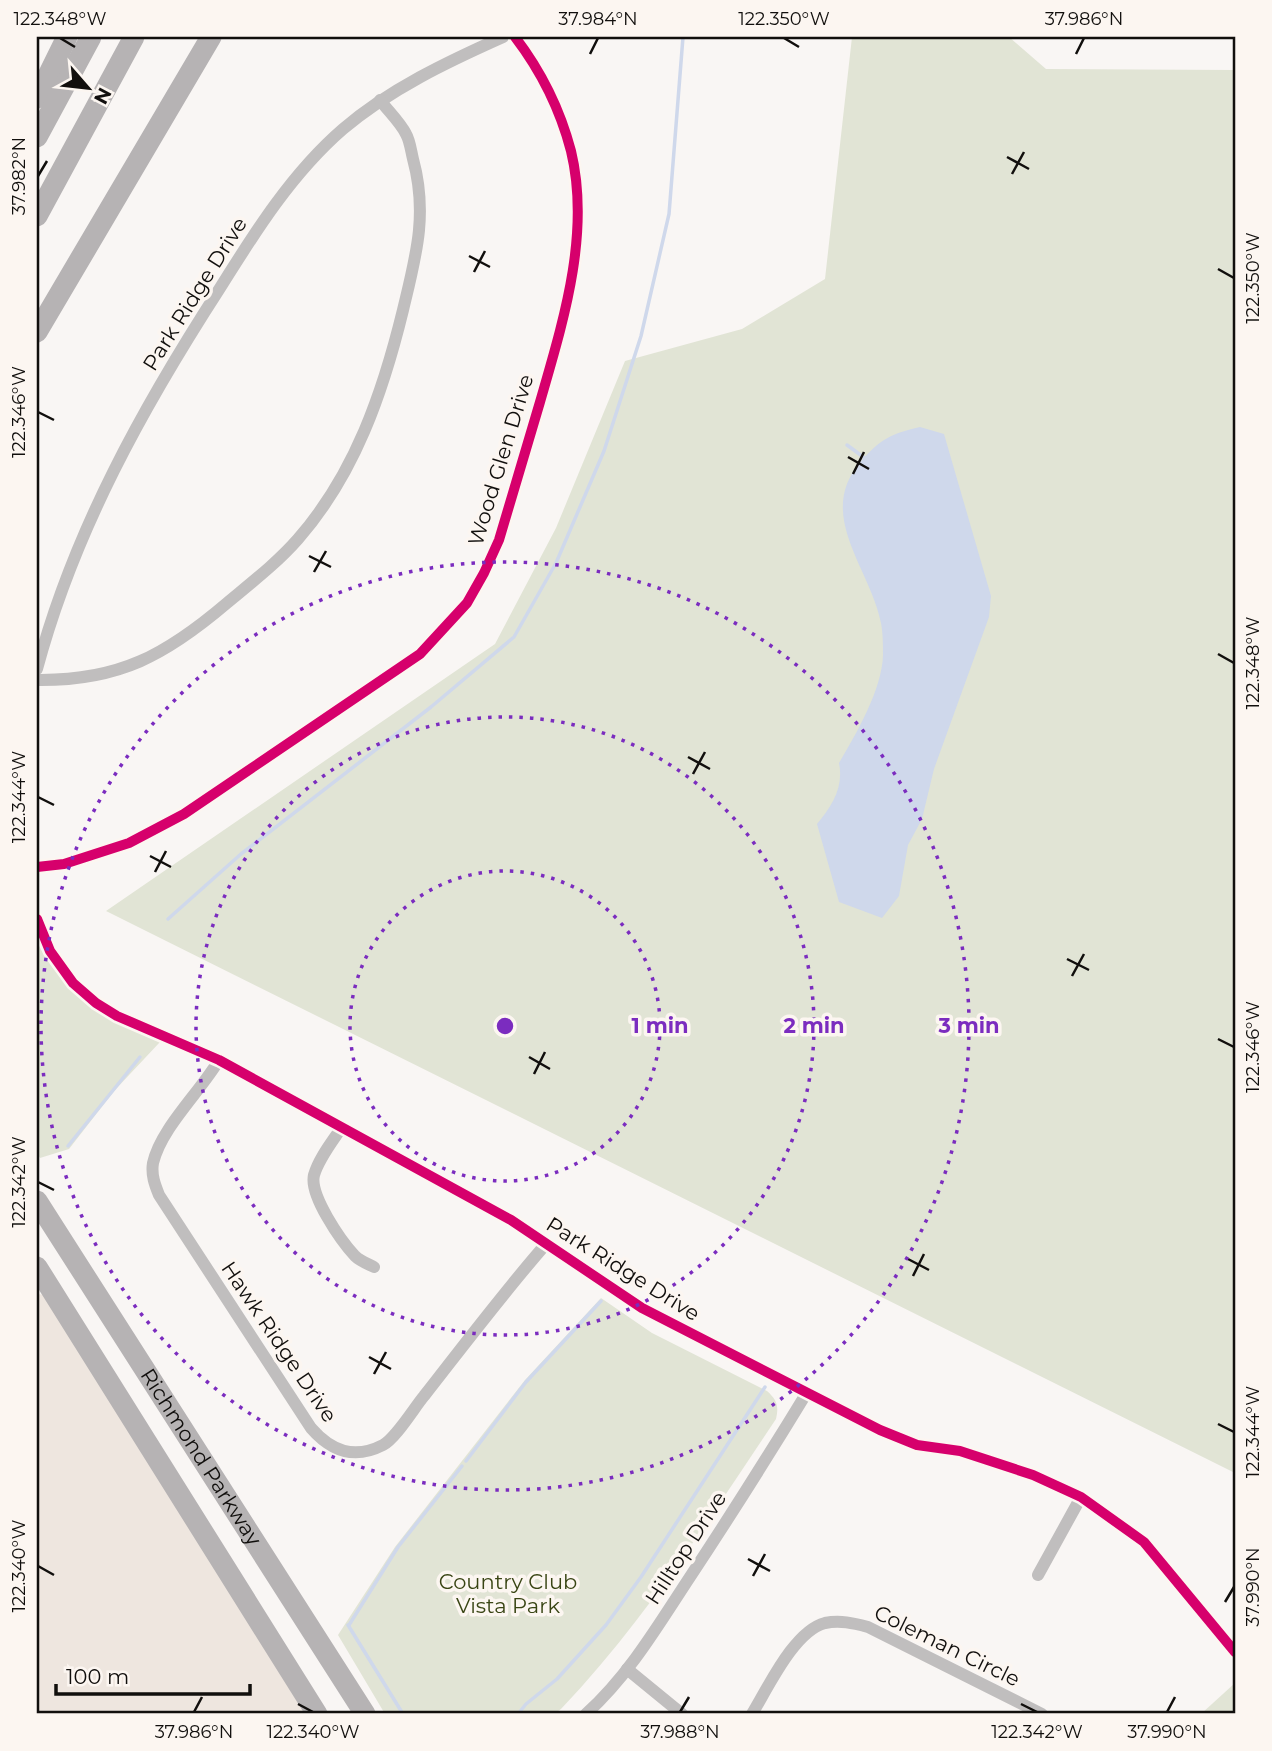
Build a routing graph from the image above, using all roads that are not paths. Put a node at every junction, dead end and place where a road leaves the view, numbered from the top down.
1 (67, 37) edge
2 (91, 37) edge
3 (134, 37) edge
4 (211, 37) edge
5 (503, 37) edge
6 (515, 37) edge
7 (37, 97) edge
8 (380, 100) junction
9 (37, 137) edge
10 (37, 216) edge
11 (37, 332) edge
12 (37, 668) edge
13 (37, 680) edge
14 (37, 867) edge
15 (37, 919) edge
16 (219, 1060) junction
17 (342, 1127) junction
18 (37, 1201) edge
19 (546, 1244) junction
20 (37, 1267) edge
21 (374, 1267) dead end
22 (806, 1394) junction
23 (1081, 1497) junction
24 (1038, 1575) dead end
25 (1235, 1652) edge
26 (627, 1669) junction
27 (317, 1714) edge
28 (365, 1714) edge
29 (586, 1714) edge
30 (682, 1714) edge
31 (752, 1714) edge
32 (1042, 1714) edge

1 - 7 highway
2 - 9 highway
3 - 10 highway
4 - 11 highway
5 - 8 street, Park Ridge Drive
6 - 14 street, Wood Glen Drive
8 - 12 street, Park Ridge Drive
8 - 13 street
15 - 16 street, Park Ridge Drive
16 - 17 street, Park Ridge Drive
16 - 19 street, Hawk Ridge Drive
17 - 19 street, Park Ridge Drive
17 - 21 street
18 - 28 highway, Richmond Parkway
19 - 22 street, Park Ridge Drive
20 - 27 highway, Richmond Parkway
22 - 23 street, Park Ridge Drive
22 - 26 street, Hilltop Drive
23 - 24 street
23 - 25 street, Park Ridge Drive
26 - 29 street, Hilltop Drive
26 - 30 street
31 - 32 street, Coleman Circle

